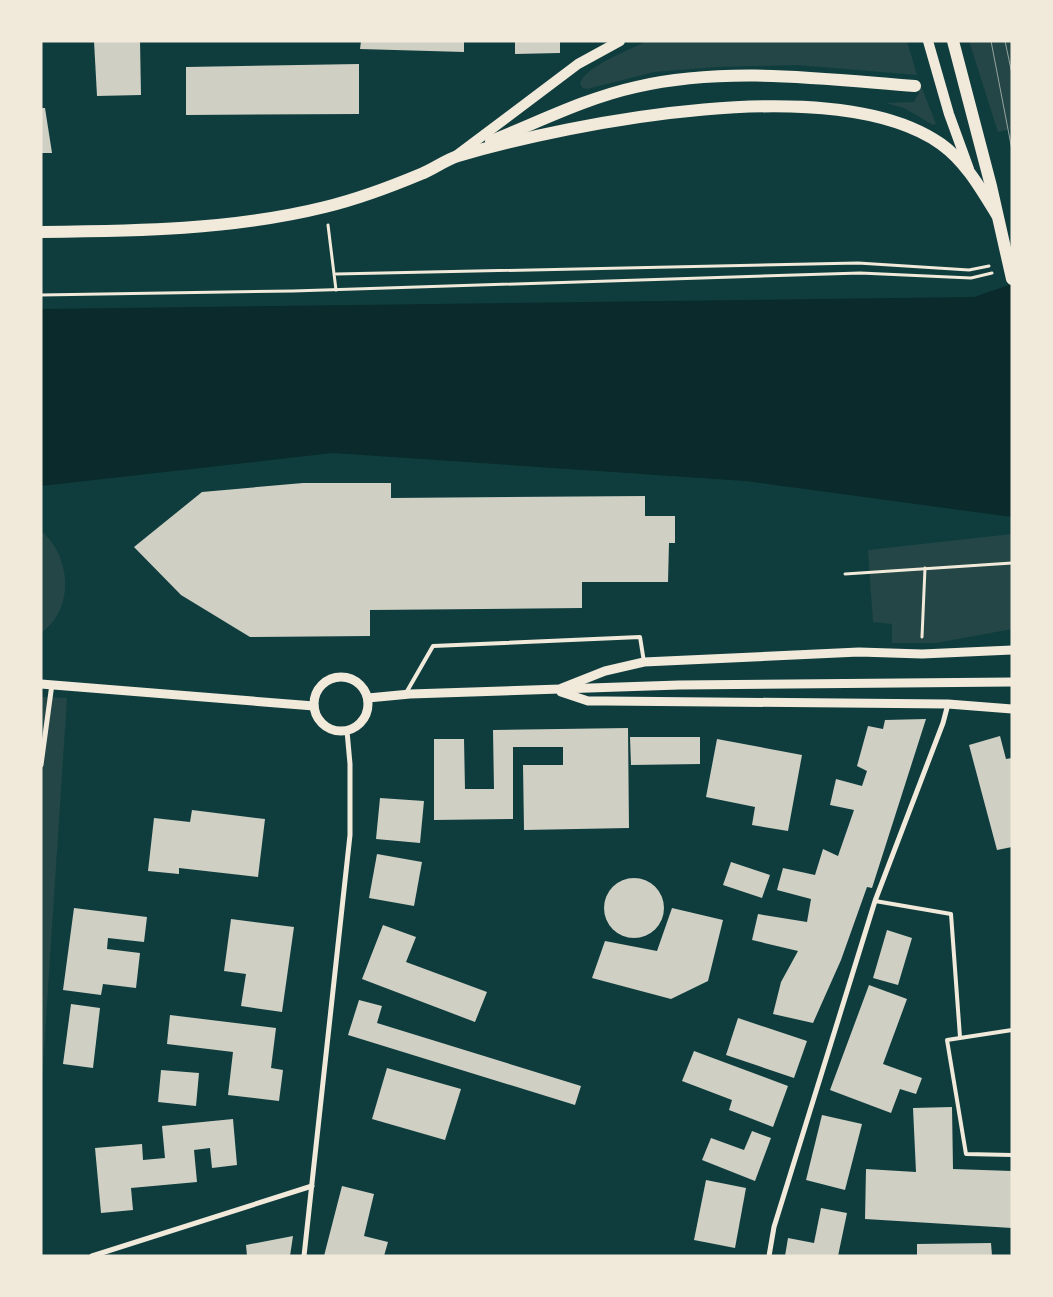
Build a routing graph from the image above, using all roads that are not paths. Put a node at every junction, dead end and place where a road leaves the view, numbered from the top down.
1 (620, 41) edge
2 (928, 41) edge
3 (953, 41) edge
4 (915, 86) dead end
5 (454, 157) junction
6 (971, 173) junction
7 (997, 215) junction
8 (41, 232) edge
9 (1012, 279) edge
10 (1012, 650) edge
11 (644, 662) junction
12 (1012, 682) edge
13 (41, 684) edge
14 (52, 684) junction
15 (558, 690) junction
16 (405, 695) junction
17 (368, 698) junction
18 (948, 704) junction
19 (314, 706) junction
20 (1012, 709) edge
21 (347, 731) junction
22 (41, 765) edge
23 (875, 901) junction
24 (1012, 1030) edge
25 (960, 1037) junction
26 (1012, 1154) edge
27 (312, 1186) junction
28 (92, 1256) edge
29 (304, 1256) edge
30 (769, 1256) edge

1 - 5 main road
2 - 6 main road
3 - 7 main road
4 - 5 main road
5 - 6 main road
5 - 8 main road
6 - 7 main road
7 - 9 main road
10 - 11 street
11 - 15 street
11 - 16 lane
12 - 15 street
13 - 14 street
14 - 19 street
14 - 22 street
15 - 16 street
15 - 18 street
16 - 17 street
17 - 19 street
17 - 21 street
18 - 20 street
18 - 23 street
19 - 21 street
21 - 27 street
23 - 25 lane
23 - 30 street
24 - 25 lane
25 - 26 lane
27 - 28 street
27 - 29 street

